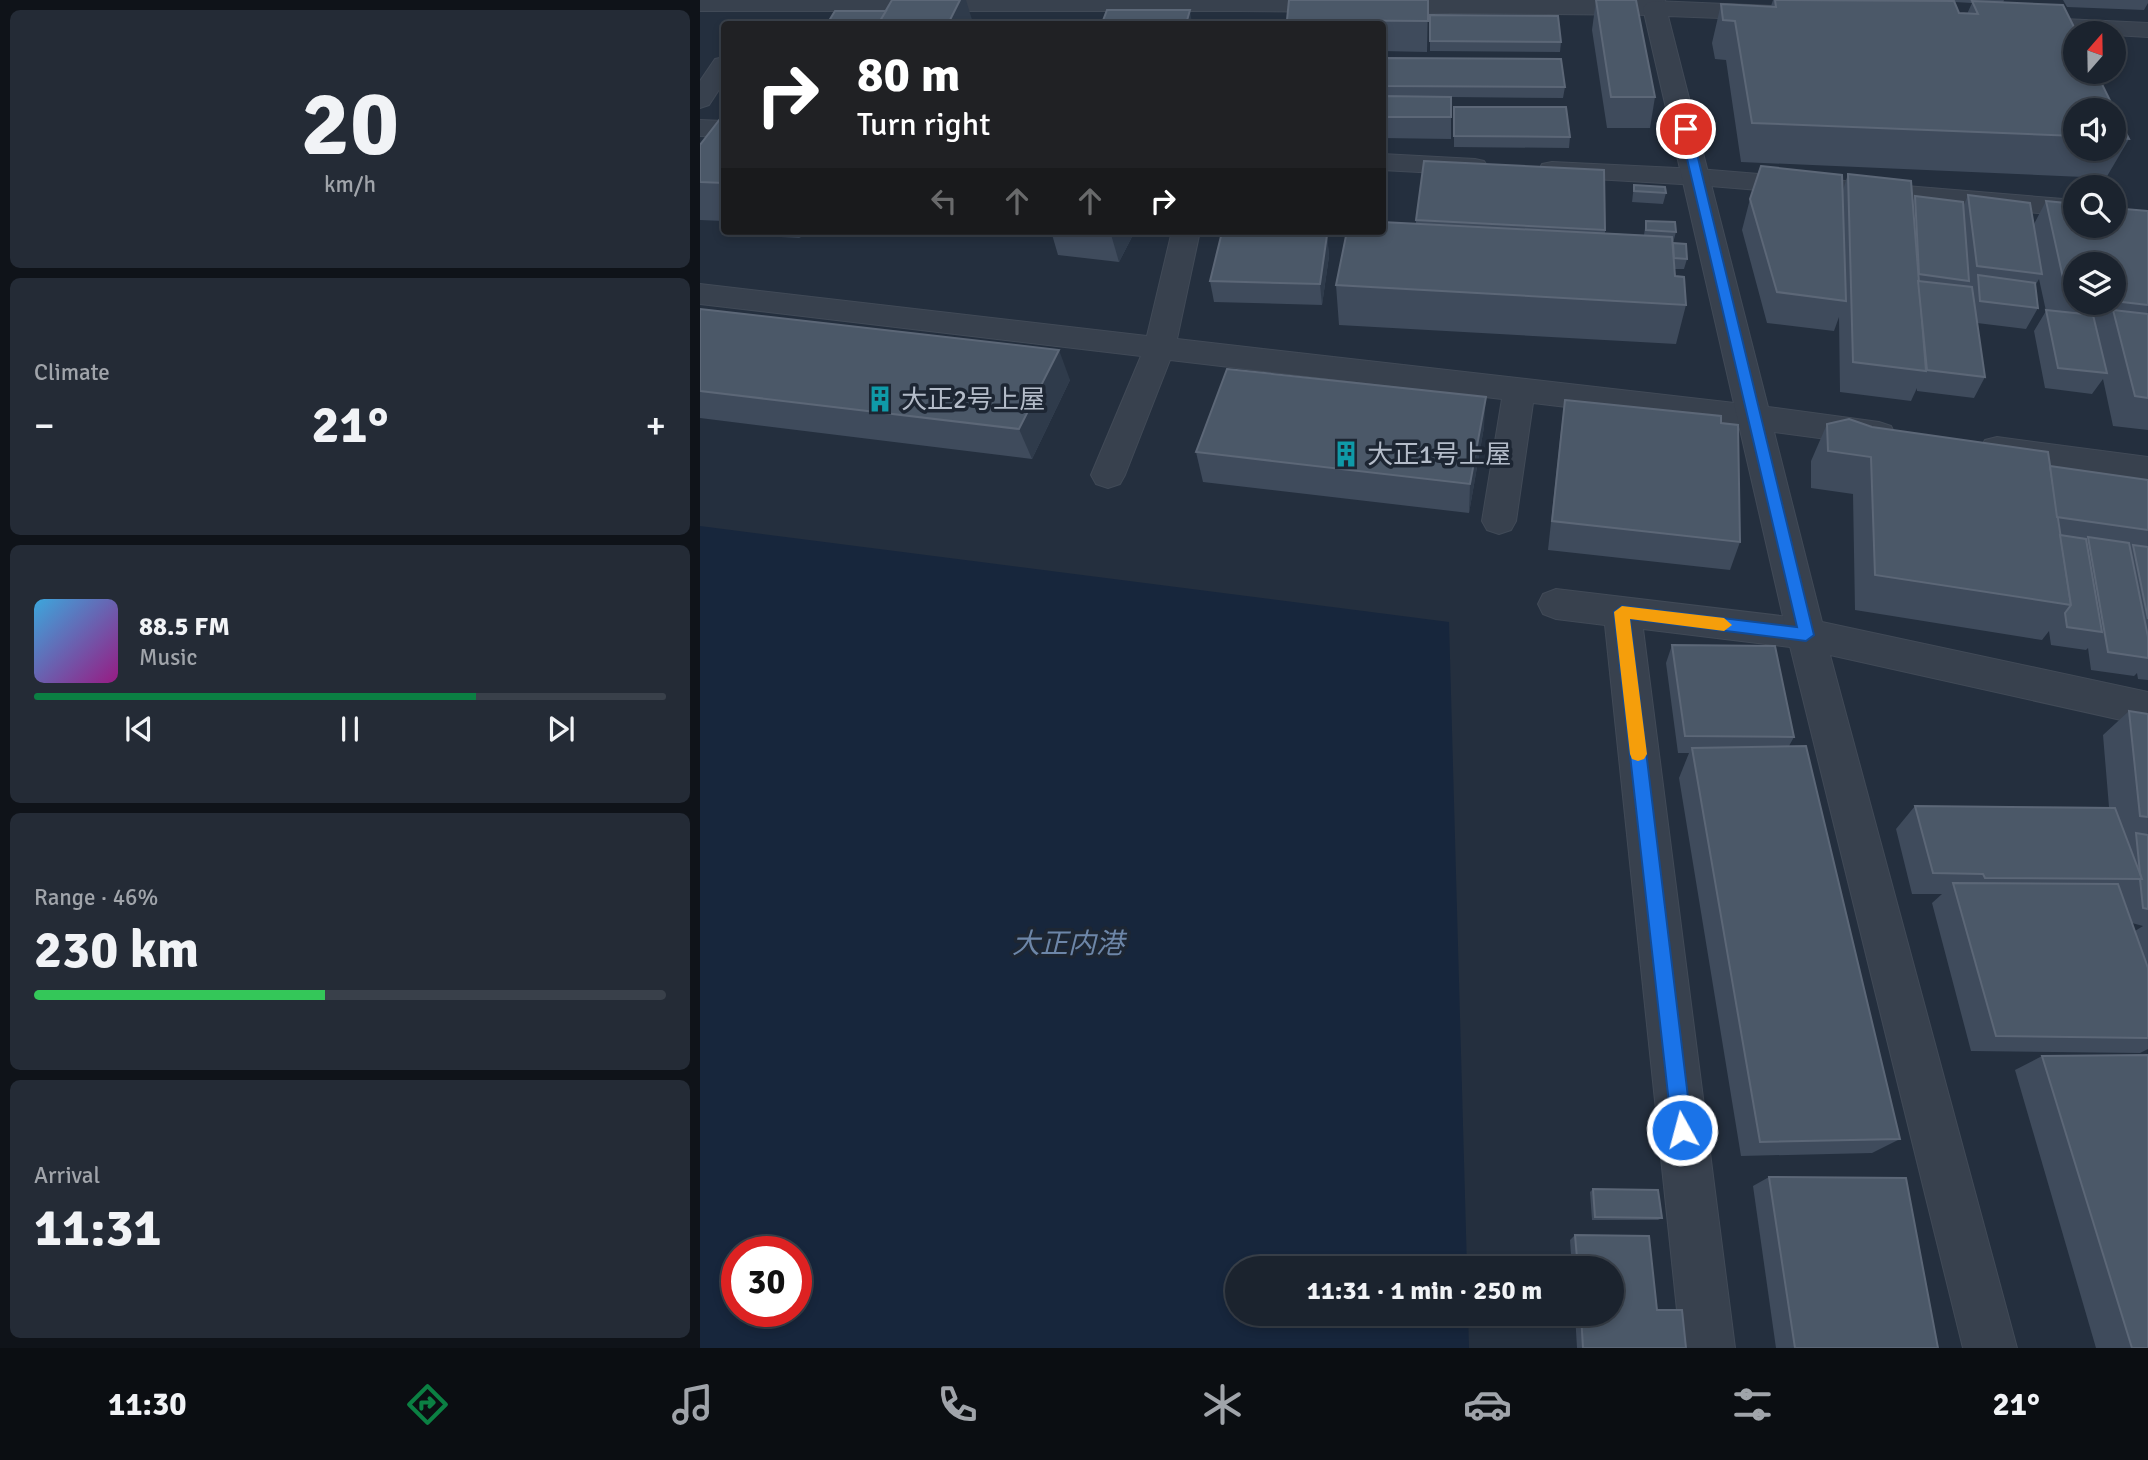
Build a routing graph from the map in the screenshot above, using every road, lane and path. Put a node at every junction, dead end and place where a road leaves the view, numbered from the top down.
1 (767, 2) edge
2 (700, 4) edge
3 (1654, 4) edge
4 (1237, 9) edge
5 (1792, 14) edge
6 (753, 21) edge
7 (1997, 23) edge
8 (2148, 30) edge
9 (721, 68) edge
10 (700, 100) edge
11 (700, 128) edge
12 (721, 129) edge
13 (1386, 162) edge
14 (1698, 177) junction
15 (2063, 207) edge
16 (1185, 235) edge
17 (700, 294) edge
18 (1159, 349) junction
19 (1519, 390) junction
20 (1752, 417) junction
21 (1916, 439) edge
22 (1970, 446) edge
23 (2148, 469) edge
24 (1108, 475) dead end
25 (1499, 521) dead end
26 (1556, 604) dead end
27 (1622, 612) junction
28 (1806, 635) junction
29 (2148, 709) edge
30 (1708, 1348) edge
31 (1990, 1348) edge

1 - 2 street
1 - 4 street
1 - 6 street
3 - 4 street
3 - 5 street
3 - 14 street
7 - 8 street
9 - 10 street
11 - 12 street
13 - 14 street
14 - 15 street
14 - 20 street
16 - 18 street
17 - 18 street
18 - 19 street
18 - 24 street
19 - 20 street
19 - 25 street
20 - 21 street
20 - 28 street
22 - 23 street
26 - 27 street
27 - 28 street
27 - 30 street
28 - 29 street
28 - 31 street

